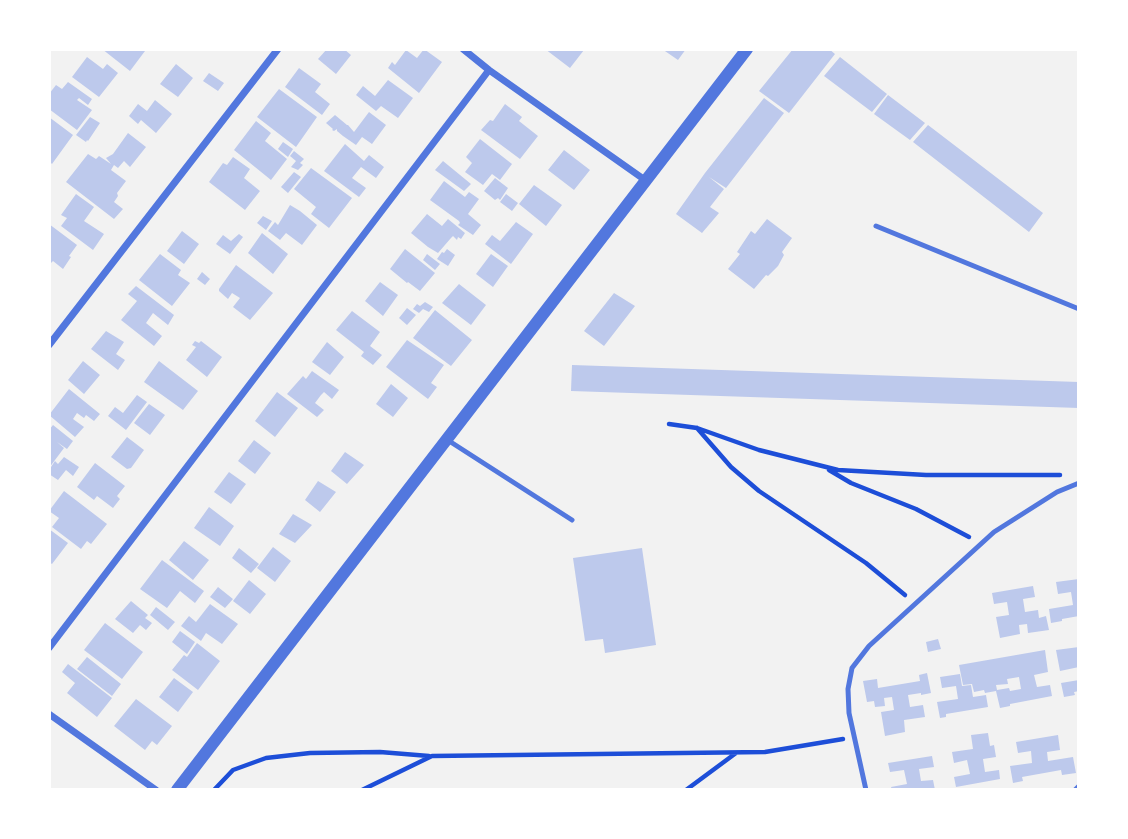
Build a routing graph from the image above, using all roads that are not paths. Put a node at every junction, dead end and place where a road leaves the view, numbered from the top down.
1 (278, 49) edge
2 (464, 49) edge
3 (747, 49) edge
4 (489, 69) junction
5 (645, 180) junction
6 (876, 226) dead end
7 (1079, 309) edge
8 (49, 345) edge
9 (446, 439) junction
10 (1079, 484) edge
11 (572, 520) dead end
12 (49, 648) edge
13 (49, 714) edge
14 (1079, 786) edge
15 (156, 790) edge
16 (177, 790) edge
17 (866, 790) edge
18 (1075, 790) edge

1 - 8 street
2 - 4 street
3 - 5 street
4 - 5 street
4 - 12 street
5 - 9 street
6 - 7 lane
9 - 11 lane
9 - 16 street
10 - 17 lane
13 - 15 street
14 - 18 lane

